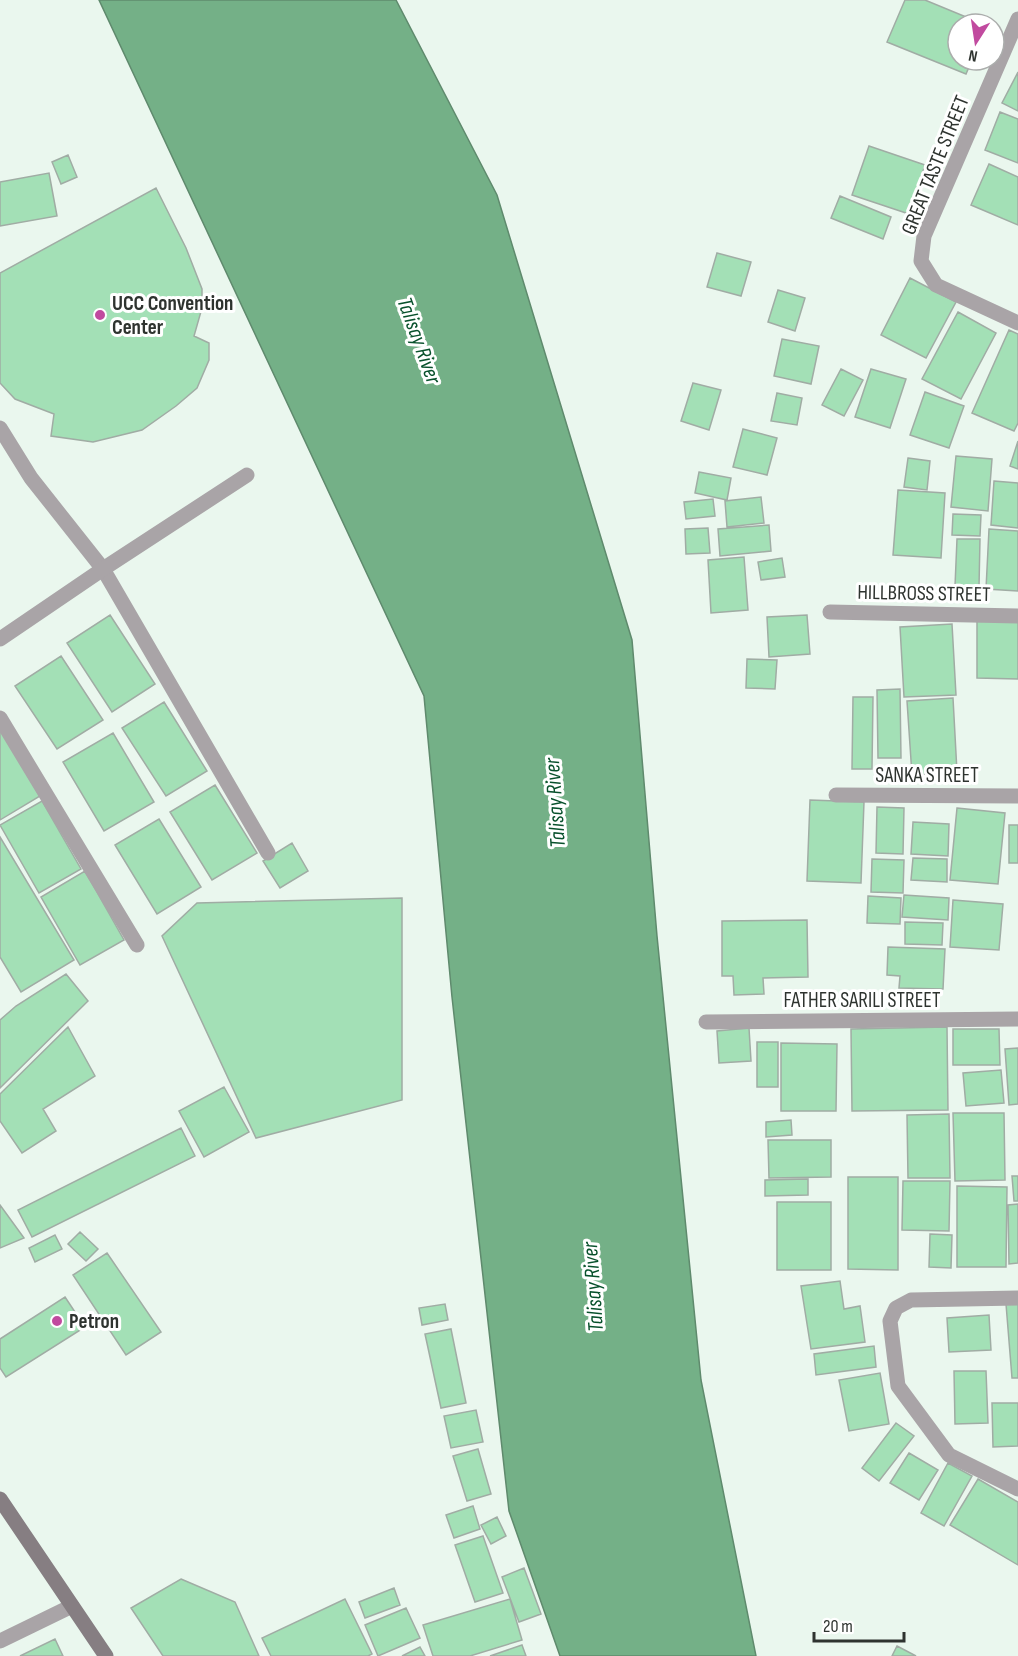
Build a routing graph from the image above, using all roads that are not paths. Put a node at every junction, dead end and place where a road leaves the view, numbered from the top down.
1 (1018, 19) edge
2 (1018, 323) edge
3 (0, 428) edge
4 (247, 476) dead end
5 (102, 569) junction
6 (830, 612) dead end
7 (1018, 616) edge
8 (0, 639) edge
9 (0, 718) edge
10 (836, 795) dead end
11 (1018, 796) edge
12 (268, 853) dead end
13 (137, 945) dead end
14 (1018, 1019) edge
15 (706, 1022) dead end
16 (1018, 1298) edge
17 (1018, 1489) edge
18 (0, 1499) edge
19 (72, 1606) junction
20 (0, 1641) edge
21 (106, 1656) edge

1 - 2 street, GREAT TASTE STREET
3 - 5 street
4 - 5 street
5 - 8 street
5 - 12 street
6 - 7 street, HILLBROSS STREET
9 - 13 street
10 - 11 street, SANKA STREET
14 - 15 street, FATHER SARILI STREET
16 - 17 street
18 - 19 main road
19 - 20 street
19 - 21 main road

